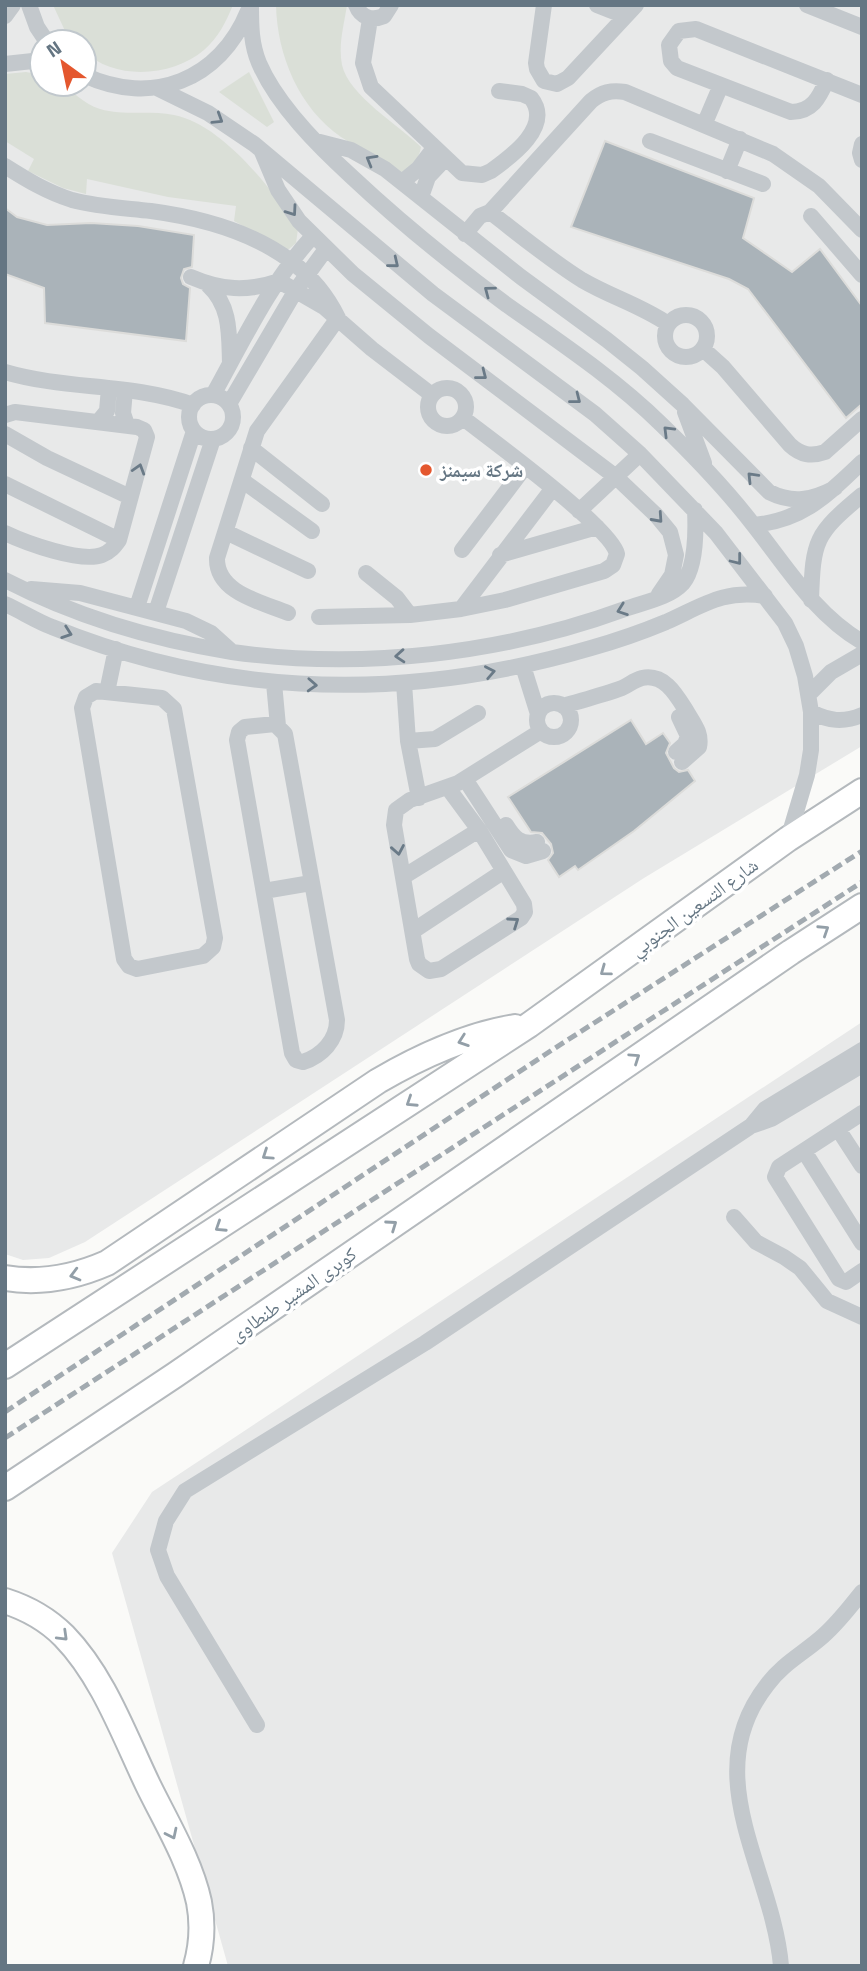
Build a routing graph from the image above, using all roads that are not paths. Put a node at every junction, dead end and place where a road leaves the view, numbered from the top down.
1 (13, 5) edge
2 (29, 5) edge
3 (251, 5) edge
4 (356, 5) edge
5 (391, 5) edge
6 (544, 5) edge
7 (597, 5) edge
8 (807, 5) edge
9 (631, 11) edge
10 (5, 16) edge
11 (370, 19) junction
12 (862, 27) edge
13 (38, 28) edge
14 (28, 62) edge
15 (5, 64) edge
16 (827, 80) junction
17 (98, 81) edge
18 (721, 85) junction
19 (157, 88) junction
20 (862, 95) edge
21 (500, 96) dead end
22 (704, 125) junction
23 (740, 139) junction
24 (314, 141) junction
25 (650, 141) dead end
26 (862, 144) edge
27 (261, 150) junction
28 (440, 153) junction
29 (862, 160) edge
30 (5, 166) edge
31 (727, 171) junction
32 (402, 182) junction
33 (763, 184) dead end
34 (421, 197) junction
35 (490, 212) junction
36 (811, 216) dead end
37 (862, 230) edge
38 (313, 236) junction
39 (470, 237) junction
40 (326, 248) junction
41 (292, 261) junction
42 (858, 264) edge
43 (307, 274) junction
44 (191, 277) dead end
45 (279, 281) junction
46 (208, 285) junction
47 (296, 290) junction
48 (338, 318) junction
49 (668, 324) junction
50 (703, 349) junction
51 (230, 365) junction
52 (5, 372) edge
53 (117, 389) junction
54 (213, 395) junction
55 (432, 395) junction
56 (229, 404) junction
57 (193, 405) junction
58 (683, 405) junction
59 (5, 415) edge
60 (463, 418) junction
61 (862, 419) edge
62 (98, 422) junction
63 (127, 425) junction
64 (194, 431) junction
65 (5, 434) edge
66 (213, 439) junction
67 (251, 448) junction
68 (640, 454) junction
69 (862, 462) edge
70 (525, 467) junction
71 (706, 469) junction
72 (616, 477) junction
73 (243, 481) junction
74 (5, 484) edge
75 (553, 488) junction
76 (835, 488) junction
77 (862, 495) edge
78 (130, 498) junction
79 (322, 504) dead end
80 (695, 510) junction
81 (579, 511) junction
82 (754, 525) junction
83 (597, 527) junction
84 (312, 531) dead end
85 (5, 533) edge
86 (226, 533) junction
87 (119, 540) junction
88 (462, 550) dead end
89 (500, 555) junction
90 (308, 571) dead end
91 (366, 573) dead end
92 (5, 580) edge
93 (24, 589) junction
94 (765, 596) junction
95 (654, 598) junction
96 (811, 600) junction
97 (5, 604) edge
98 (137, 607) junction
99 (461, 609) junction
100 (156, 612) junction
101 (288, 613) dead end
102 (410, 615) junction
103 (319, 617) dead end
104 (862, 642) edge
105 (116, 649) junction
106 (231, 651) junction
107 (862, 654) edge
108 (530, 664) junction
109 (228, 676) junction
110 (274, 682) junction
111 (404, 684) junction
112 (107, 692) junction
113 (809, 695) junction
114 (558, 705) junction
115 (811, 712) junction
116 (478, 713) dead end
117 (538, 714) junction
118 (862, 715) edge
119 (278, 726) junction
120 (541, 732) junction
121 (408, 741) junction
122 (679, 757) dead end
123 (470, 776) junction
124 (448, 788) junction
125 (862, 791) edge
126 (419, 798) junction
127 (479, 830) junction
128 (788, 839) junction
129 (540, 846) dead end
130 (504, 871) junction
131 (403, 877) junction
132 (310, 883) junction
133 (264, 891) junction
134 (862, 906) edge
135 (413, 931) junction
136 (529, 1025) junction
137 (862, 1050) edge
138 (862, 1065) edge
139 (862, 1113) edge
140 (751, 1126) junction
141 (838, 1129) junction
142 (804, 1151) junction
143 (862, 1166) edge
144 (734, 1217) dead end
145 (862, 1243) edge
146 (862, 1271) edge
147 (5, 1278) edge
148 (862, 1318) edge
149 (5, 1366) edge
150 (5, 1488) edge
151 (862, 1592) edge
152 (5, 1601) edge
153 (257, 1725) dead end
154 (196, 1966) edge
155 (781, 1966) edge

1 - 10 street
2 - 13 street
3 - 19 street
3 - 24 street
4 - 11 street
5 - 11 street
6 - 9 street
7 - 9 street
8 - 12 street
11 - 28 street
14 - 15 street
16 - 18 street
16 - 18 street
16 - 20 street
17 - 19 street
18 - 22 street
19 -> 27 street
21 - 28 street
22 - 23 street
22 - 35 street
23 - 31 street
23 - 37 street
32 -> 24 street
71 -> 24 street
25 - 31 street
26 - 29 street
27 -> 38 street
27 -> 68 street
28 - 32 street
28 - 34 street
30 - 41 street
31 - 33 street
32 - 34 street
34 - 39 street
35 - 39 street
35 - 49 street
36 - 42 street
38 - 40 street
38 - 41 street
39 - 58 street
40 - 43 street
40 -> 72 street
41 - 43 street
41 - 45 street
43 - 47 street
43 - 48 street
44 - 46 street
45 - 46 street
45 - 47 street
45 - 51 street
46 - 51 street
47 - 48 street
47 - 56 street
48 - 55 street
48 - 67 street
49 - 50 street
49 - 50 street
50 - 61 street
51 - 54 street
52 - 53 street
53 - 57 street
53 - 62 street
53 - 63 street
54 - 56 street
54 - 57 street
55 - 60 street
55 - 60 street
56 - 66 street
57 - 64 street
58 - 71 street
76 -> 58 street
59 - 62 street
60 - 70 street
62 - 63 street
78 -> 63 street
64 - 66 street
64 - 98 street
65 - 78 street
66 - 100 street
67 - 73 street
67 - 79 street
68 - 72 street
68 - 80 street
69 - 76 street
70 - 75 street
70 - 88 street
71 - 82 street
72 - 81 street
72 -> 95 street
73 - 84 street
73 - 86 street
74 - 87 street
75 - 81 street
75 - 89 street
76 - 82 street
77 - 96 street
78 - 87 street
80 -> 94 street
80 - 95 street
81 - 83 street
82 - 96 street
83 - 89 street
83 - 99 street
85 - 87 street
86 - 90 street
86 - 101 street
89 - 99 street
91 - 102 street
92 - 93 street
93 - 98 street
93 - 106 street
94 - 108 street
94 - 113 street
95 -> 106 street
96 - 104 street
97 -> 105 street
98 - 100 street
99 - 102 street
100 - 106 street
102 - 103 street
105 - 109 street
105 - 112 street
106 - 109 street
107 - 113 street
111 -> 108 street
108 - 114 street
108 - 117 street
109 - 110 street
110 -> 111 street
110 - 119 street
111 - 121 street
112 - 112 street
113 - 115 street
114 - 117 street
114 - 120 street
114 - 122 street
115 - 118 street
115 - 128 street
116 - 121 street
117 - 120 street
119 - 132 street
119 - 133 street
120 - 123 street
121 - 126 street
123 - 124 street
123 - 129 street
124 - 126 street
124 - 127 street
125 - 128 highway, شارع التسعين الجنوبي
126 -> 131 street
127 - 130 street
127 - 131 street
128 -> 136 highway, شارع التسعين الجنوبي
130 - 135 street
135 -> 130 street
131 - 135 street
132 - 133 street
132 - 133 street
150 -> 134 highway, كوبرى المشير طنطاوى
136 -> 147 highway
136 -> 149 highway
137 - 140 street
138 - 140 street
139 - 141 street
140 - 153 street
141 - 142 street
141 - 143 street
142 - 145 street
142 - 146 street
144 - 148 street
151 - 155 street
152 -> 154 highway

